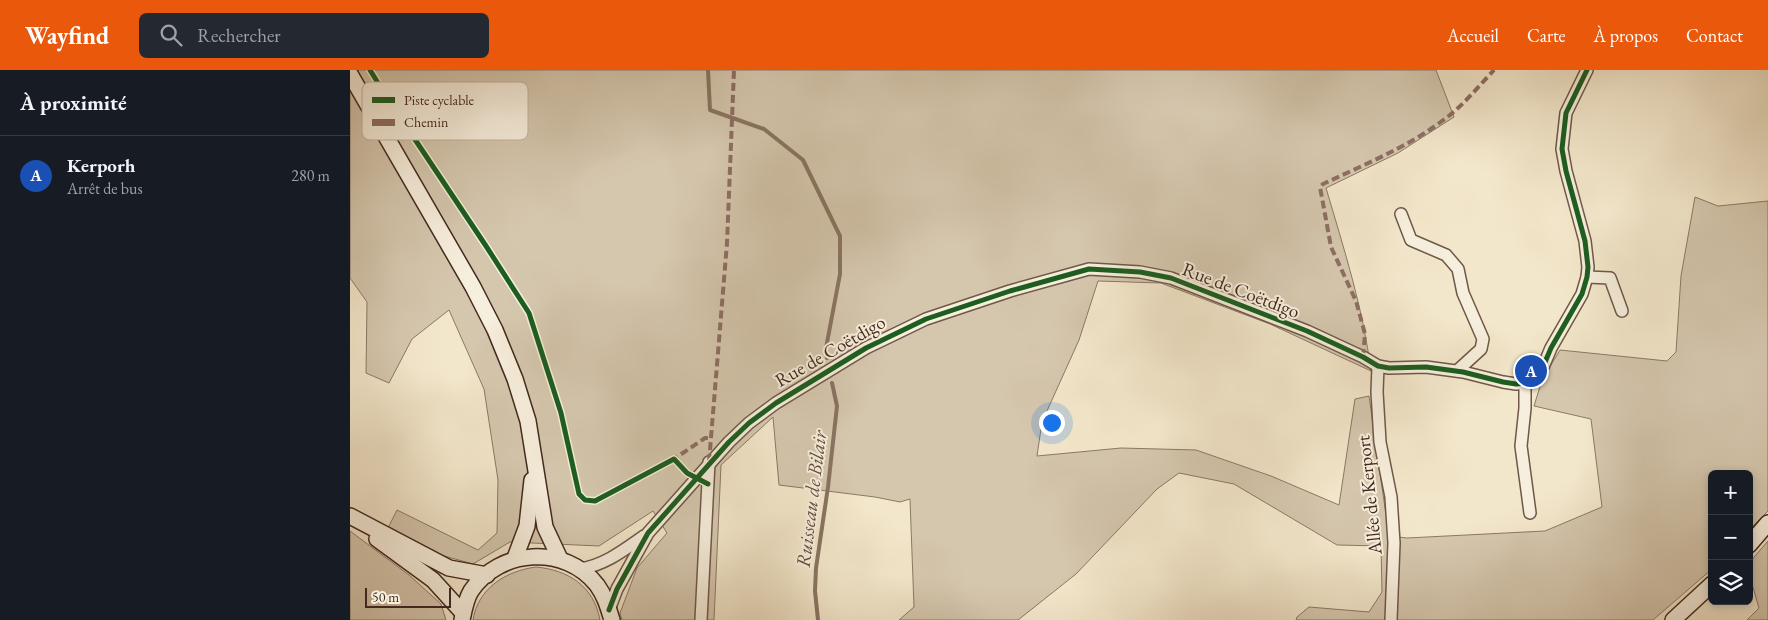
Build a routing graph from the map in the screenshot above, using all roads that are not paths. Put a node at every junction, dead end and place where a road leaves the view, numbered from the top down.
1 (1586, 70) edge
2 (350, 74) edge
3 (362, 95) edge
4 (388, 140) edge
5 (1402, 214) dead end
6 (1587, 277) junction
7 (1622, 311) dead end
8 (1378, 366) junction
9 (1457, 371) junction
10 (1525, 382) junction
11 (709, 462) junction
12 (534, 464) junction
13 (1530, 513) dead end
14 (350, 518) edge
15 (1768, 523) edge
16 (648, 533) junction
17 (1753, 540) edge
18 (515, 558) junction
19 (560, 559) junction
20 (580, 569) junction
21 (487, 575) junction
22 (1708, 588) edge
23 (610, 615) edge
24 (462, 617) edge
25 (701, 620) edge
26 (1391, 620) edge
27 (1673, 620) edge

1 - 6 street
2 - 3 main road
4 - 12 main road
5 - 9 street
6 - 7 street
6 - 10 street
8 - 9 street, Rue de Coëtdigo
8 - 11 street, Rue de Coëtdigo
8 - 26 street, Allée de Kerport
9 - 10 street, Rue de Coëtdigo
10 - 13 street
11 - 16 street, Rue de Coëtdigo
11 - 25 street
12 - 18 main road
12 - 19 main road
14 - 21 main road
14 - 24 main road
15 - 17 main road
16 - 20 street, Rue de Coëtdigo
16 - 23 street, Rue de Coëtdigo
18 - 19 main road
18 - 21 main road
19 - 20 main road
20 - 23 main road
21 - 24 main road
22 - 27 main road

